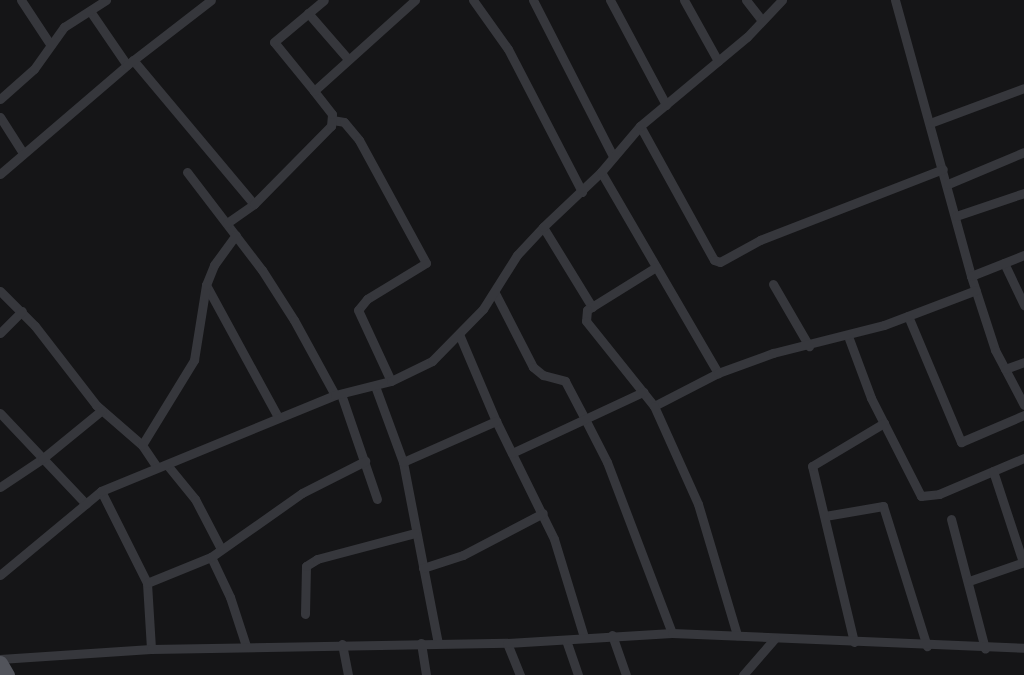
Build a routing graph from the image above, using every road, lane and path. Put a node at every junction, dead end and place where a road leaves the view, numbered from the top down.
1 (21, 0) edge
2 (211, 0) edge
3 (324, 0) edge
4 (473, 0) edge
5 (533, 0) edge
6 (610, 0) edge
7 (684, 0) edge
8 (746, 0) edge
9 (782, 0) edge
10 (896, 0) edge
11 (104, 1) edge
12 (408, 2) edge
13 (90, 11) junction
14 (308, 13) junction
15 (761, 19) junction
16 (50, 44) junction
17 (348, 59) junction
18 (718, 61) junction
19 (130, 63) junction
20 (1024, 88) edge
21 (314, 91) junction
22 (0, 98) edge
23 (666, 105) junction
24 (0, 117) edge
25 (332, 120) junction
26 (930, 123) junction
27 (640, 126) junction
28 (1024, 152) edge
29 (23, 153) junction
30 (613, 156) junction
31 (943, 168) junction
32 (187, 171) dead end
33 (601, 172) junction
34 (0, 174) edge
35 (948, 184) junction
36 (582, 192) junction
37 (1024, 193) edge
38 (254, 204) junction
39 (956, 216) junction
40 (227, 223) junction
41 (543, 227) junction
42 (236, 235) junction
43 (1024, 255) edge
44 (1004, 263) junction
45 (656, 267) junction
46 (971, 276) junction
47 (773, 284) dead end
48 (206, 285) junction
49 (976, 290) junction
50 (0, 291) edge
51 (495, 293) junction
52 (1024, 305) edge
53 (592, 307) junction
54 (22, 311) junction
55 (908, 316) junction
56 (0, 333) edge
57 (459, 334) junction
58 (848, 336) junction
59 (809, 346) junction
60 (1024, 362) edge
61 (1005, 369) junction
62 (718, 373) junction
63 (391, 381) junction
64 (375, 386) junction
65 (643, 392) junction
66 (338, 394) junction
67 (1024, 405) edge
68 (654, 406) junction
69 (102, 411) junction
70 (0, 413) edge
71 (1024, 415) edge
72 (278, 417) junction
73 (585, 419) junction
74 (496, 421) junction
75 (884, 423) junction
76 (142, 445) junction
77 (512, 453) junction
78 (1024, 458) edge
79 (42, 459) junction
80 (365, 460) junction
81 (403, 462) junction
82 (168, 466) junction
83 (157, 467) junction
84 (993, 471) junction
85 (0, 487) edge
86 (101, 491) junction
87 (377, 499) dead end
88 (86, 504) junction
89 (543, 513) junction
90 (825, 516) junction
91 (951, 519) dead end
92 (415, 533) junction
93 (221, 549) junction
94 (211, 556) junction
95 (1024, 562) edge
96 (423, 568) junction
97 (0, 575) edge
98 (969, 581) junction
99 (147, 584) junction
100 (305, 614) dead end
101 (672, 633) junction
102 (612, 635) junction
103 (737, 635) junction
104 (584, 637) junction
105 (775, 638) junction
106 (566, 640) junction
107 (854, 642) junction
108 (421, 643) junction
109 (438, 643) junction
110 (507, 643) junction
111 (342, 644) junction
112 (246, 646) junction
113 (927, 646) junction
114 (1024, 648) edge
115 (985, 649) junction
116 (151, 650) junction
117 (0, 661) edge
118 (7, 675) edge
119 (348, 675) edge
120 (426, 675) edge
121 (520, 675) edge
122 (579, 675) edge
123 (626, 675) edge
124 (742, 675) edge

1 - 16 street
2 - 19 street
3 - 14 street
4 - 36 street
5 - 30 street
6 - 23 street
7 - 18 street
8 - 15 street
9 - 15 street
10 - 26 street
11 - 13 street
12 - 17 street
13 - 16 street
13 - 19 street
14 - 17 street
14 - 21 street
15 - 18 street
16 - 22 street
17 - 21 street
18 - 23 street
19 - 29 street
19 - 38 street
20 - 26 street
21 - 25 street
23 - 27 street
24 - 29 street
25 - 38 street
25 - 63 street
26 - 31 street
27 - 30 street
27 - 31 street
28 - 35 street
29 - 34 street
30 - 33 street
31 - 35 street
32 - 40 street
33 - 36 street
33 - 45 street
35 - 39 street
36 - 41 street
37 - 39 street
38 - 40 street
39 - 46 street
40 - 42 street
41 - 51 street
41 - 53 street
42 - 48 street
42 - 66 street
43 - 44 street
44 - 46 street
44 - 52 street
45 - 53 street
45 - 62 street
46 - 49 street
47 - 59 street
48 - 72 street
48 - 76 street
49 - 55 street
49 - 61 street
50 - 54 street
51 - 57 street
51 - 73 street
53 - 65 street
54 - 56 street
54 - 69 street
55 - 58 street
55 - 71 street
57 - 63 street
57 - 74 street
58 - 59 street
58 - 75 street
59 - 62 street
60 - 61 street
61 - 67 street
62 - 68 street
63 - 64 street
64 - 66 street
64 - 81 street
65 - 68 street
65 - 73 street
66 - 72 street
66 - 80 street
68 - 103 street
69 - 76 street
69 - 79 street
70 - 79 street
72 - 82 street
73 - 77 street
73 - 101 street
74 - 77 street
74 - 81 street
75 - 84 street
75 - 90 street
76 - 83 street
77 - 89 street
78 - 84 street
79 - 85 street
79 - 88 street
80 - 87 street
80 - 93 street
81 - 92 street
82 - 83 street
82 - 93 street
83 - 86 street
84 - 95 street
86 - 88 street
86 - 99 street
88 - 97 street
89 - 96 street
89 - 104 street
90 - 107 street
90 - 113 street
91 - 98 street
92 - 96 street
92 - 100 street
93 - 94 street
94 - 99 street
94 - 112 street
95 - 98 street
96 - 109 street
98 - 115 street
99 - 116 street
101 - 102 street
101 - 103 street
102 - 104 street
102 - 123 street
103 - 105 street
104 - 106 street
105 - 107 street
105 - 124 street
106 - 110 street
106 - 122 street
107 - 113 street
108 - 109 street
108 - 111 street
108 - 120 street
109 - 110 street
110 - 121 street
111 - 112 street
111 - 119 street
112 - 116 street
113 - 115 street
114 - 115 street
116 - 117 street
117 - 118 main road

